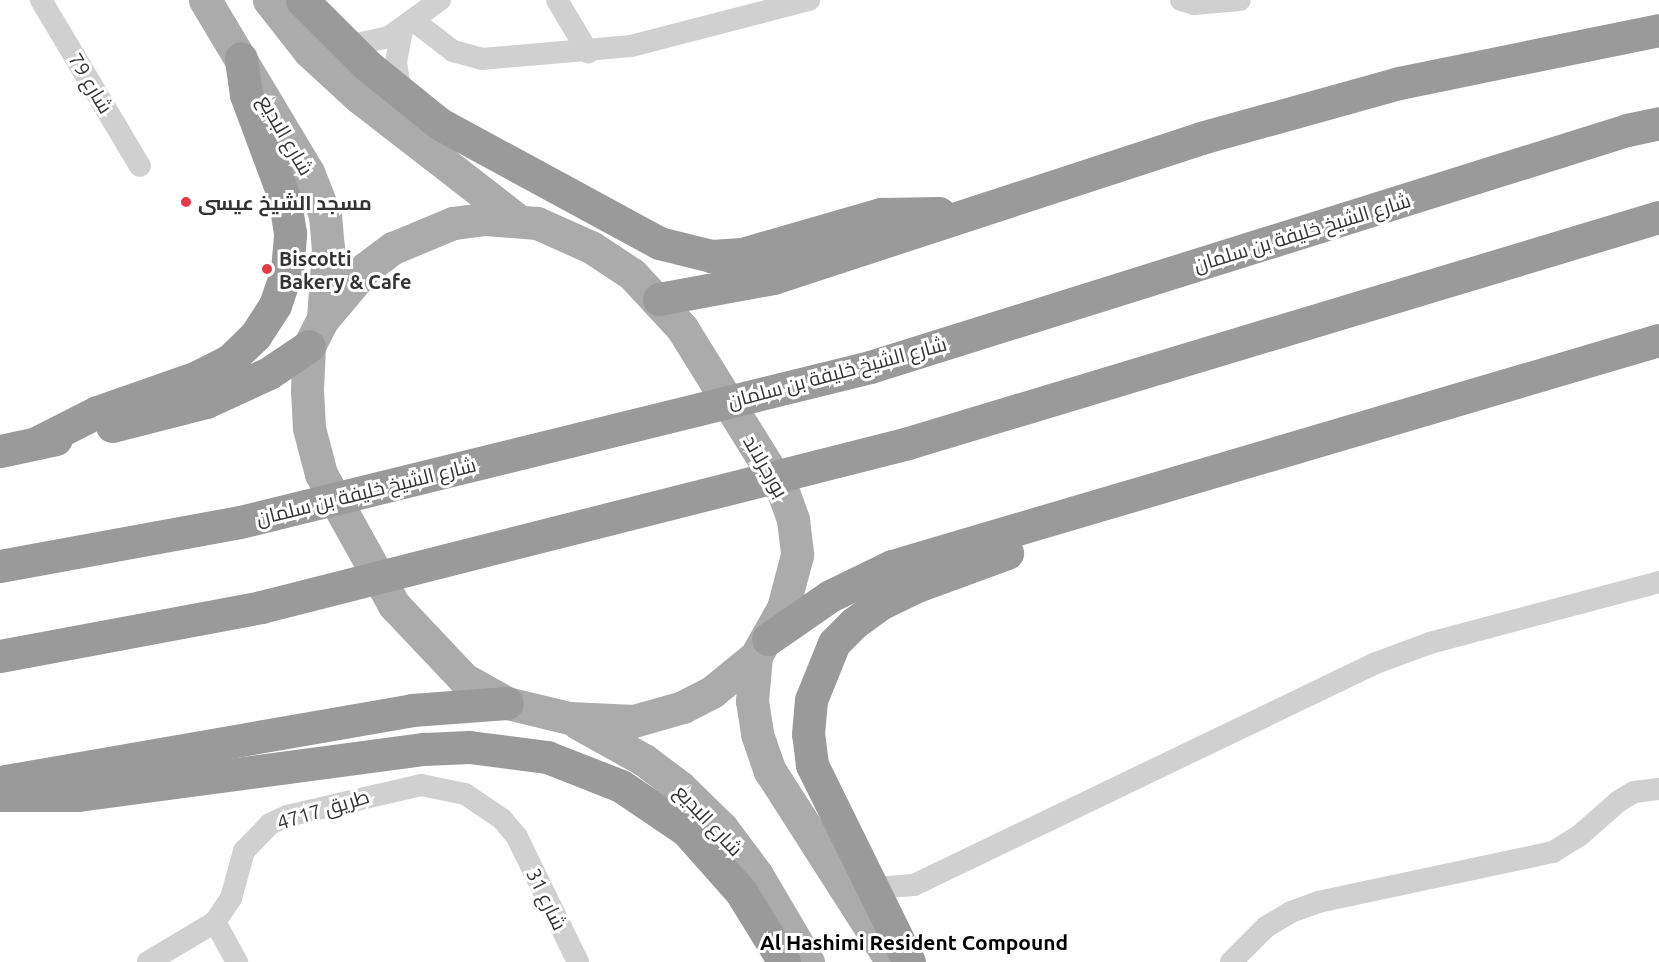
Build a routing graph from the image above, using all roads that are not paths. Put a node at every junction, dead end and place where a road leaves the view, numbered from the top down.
1 (41, 0) edge
2 (205, 0) edge
3 (269, 0) edge
4 (302, 0) edge
5 (440, 0) edge
6 (557, 0) edge
7 (809, 0) edge
8 (1181, 0) edge
9 (1240, 0) edge
10 (408, 25) junction
11 (1659, 30) edge
12 (347, 46) junction
13 (588, 52) junction
14 (241, 58) junction
15 (401, 94) junction
16 (1659, 123) edge
17 (140, 166) dead end
18 (955, 217) junction
19 (1659, 217) edge
20 (519, 221) junction
21 (659, 299) junction
22 (316, 333) junction
23 (1659, 340) edge
24 (36, 443) junction
25 (0, 451) edge
26 (1098, 505) junction
27 (0, 566) edge
28 (1659, 582) edge
29 (762, 647) junction
30 (0, 656) edge
31 (507, 703) junction
32 (569, 718) junction
33 (0, 782) edge
34 (1659, 789) edge
35 (0, 795) edge
36 (517, 837) joint
37 (881, 900) junction
38 (215, 922) junction
39 (148, 962) edge
40 (237, 962) edge
41 (578, 962) edge
42 (784, 962) edge
43 (808, 962) edge
44 (892, 962) edge
45 (909, 962) edge
46 (1231, 962) edge

1 - 17 street, شارع 79
2 - 14 main road, شارع البديع
3 - 20 main road
4 - 12 highway
5 - 10 street
6 - 13 street
7 - 13 street
8 - 9 street
10 - 12 street
10 - 13 street
10 - 15 street
11 - 18 highway
12 - 15 highway
14 - 22 main road, شارع البديع
14 - 24 highway
15 - 18 highway
16 - 27 highway, شارع الشيخ خليفة بن سلمان, bridge
18 - 21 highway
19 - 30 highway, bridge
20 - 21 main road, بورجرلاند
20 - 22 main road, بورجرلاند
21 - 29 main road, بورجرلاند
22 - 24 highway
22 - 31 main road, بورجرلاند
23 - 26 highway
24 - 25 highway
26 - 29 highway
26 - 37 highway
28 - 37 street
29 - 32 main road, بورجرلاند
29 - 44 main road
31 - 32 main road, بورجرلاند
31 - 33 highway
32 - 43 main road, شارع البديع
34 - 46 street
35 - 42 highway
36 - 38 street, طريق 4717
36 - 41 street, شارع 31
37 - 45 highway
38 - 39 street, طريق 4717
38 - 40 street

